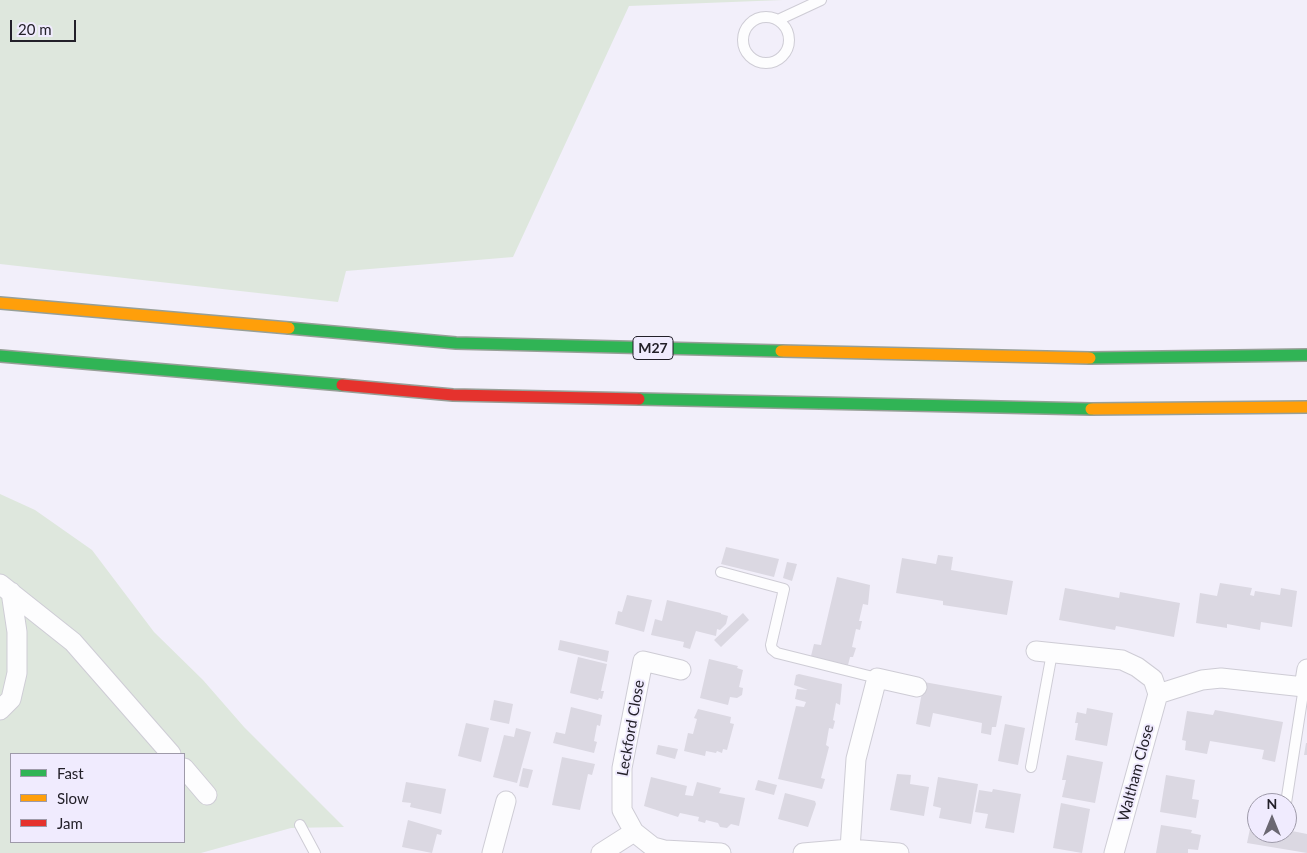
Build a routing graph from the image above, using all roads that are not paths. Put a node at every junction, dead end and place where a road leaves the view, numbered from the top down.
1 (821, 0) edge
2 (778, 20) junction
3 (0, 303) edge
4 (1307, 355) edge
5 (0, 356) edge
6 (1307, 407) edge
7 (721, 572) dead end
8 (6, 588) edge
9 (1044, 652) joint
10 (682, 670) dead end
11 (876, 678) junction
12 (1305, 678) edge
13 (917, 687) dead end
14 (1158, 694) junction
15 (0, 710) edge
16 (170, 753) edge
17 (1031, 767) dead end
18 (185, 769) edge
19 (1288, 793) edge
20 (207, 795) dead end
21 (506, 801) dead end
22 (300, 825) dead end
23 (634, 832) junction
24 (850, 849) junction
25 (315, 853) edge
26 (492, 853) edge
27 (601, 853) edge
28 (721, 853) edge
29 (803, 853) edge
30 (899, 853) edge
31 (1114, 853) edge

1 - 2 lane
2 - 2 lane
3 - 4 highway, M27
5 - 6 highway
7 - 11 lane
8 - 15 street
8 - 16 street
9 - 14 street
9 - 17 lane
10 - 23 street, Leckford Close
11 - 13 street
11 - 24 street
12 - 14 street
12 - 19 lane
14 - 31 street, Waltham Close
18 - 20 street
21 - 26 street
22 - 25 lane
23 - 27 street
23 - 28 street
24 - 29 street
24 - 30 street

